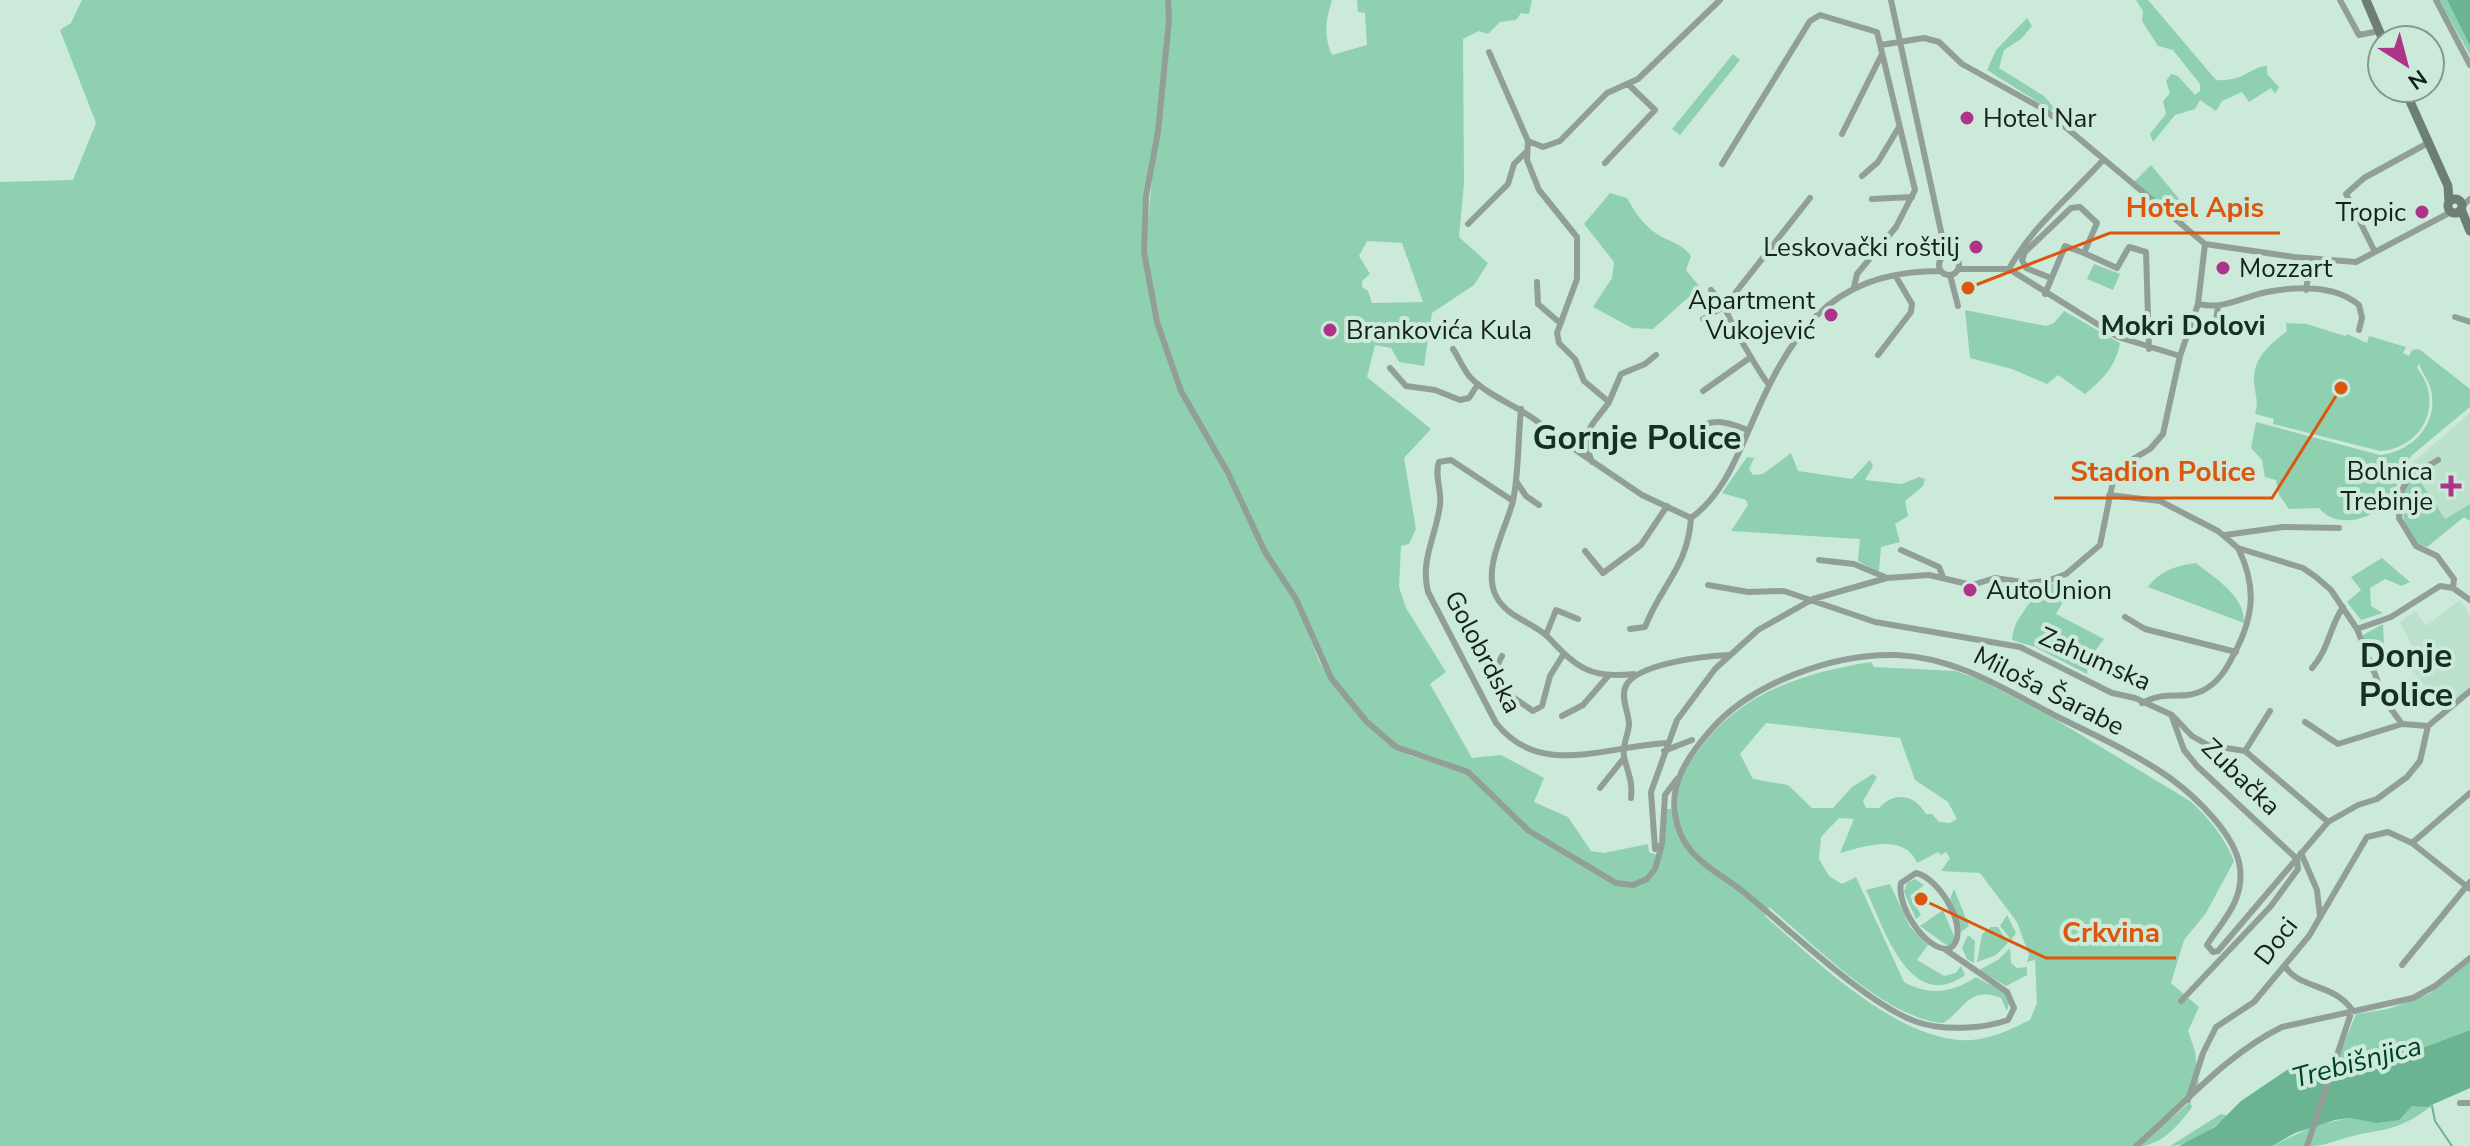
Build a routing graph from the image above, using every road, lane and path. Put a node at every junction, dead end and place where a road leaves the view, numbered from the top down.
1 (1168, 0) edge
2 (1720, 0) edge
3 (1891, 0) edge
4 (2340, 0) edge
5 (2366, 0) edge
6 (2436, 0) edge
7 (2376, 24) edge
8 (2366, 35) edge
9 (1901, 40) junction
10 (1881, 45) junction
11 (1489, 52) dead end
12 (1881, 56) junction
13 (2470, 65) edge
14 (1628, 84) junction
15 (2411, 104) edge
16 (1899, 127) junction
17 (1842, 134) dead end
18 (1528, 141) junction
19 (2428, 143) junction
20 (1525, 153) junction
21 (2103, 160) junction
22 (1605, 163) dead end
23 (1722, 164) dead end
24 (1862, 176) dead end
25 (1912, 197) junction
26 (1810, 198) dead end
27 (1872, 199) dead end
28 (2456, 206) edge
29 (1468, 224) dead end
30 (2470, 231) edge
31 (1942, 236) junction
32 (2205, 244) junction
33 (2375, 252) junction
34 (2084, 253) junction
35 (1950, 255) junction
36 (1958, 259) junction
37 (2311, 259) junction
38 (1940, 264) junction
39 (1980, 267) junction
40 (1959, 269) junction
41 (2009, 269) junction
42 (1895, 275) junction
43 (1950, 275) junction
44 (2051, 278) junction
45 (1537, 282) dead end
46 (1854, 287) junction
47 (1711, 290) dead end
48 (2306, 290) junction
49 (2045, 294) junction
50 (2198, 304) junction
51 (1725, 306) junction
52 (1958, 306) dead end
53 (2218, 306) junction
54 (2455, 317) dead end
55 (1703, 319) dead end
56 (2470, 322) edge
57 (1560, 323) junction
58 (2215, 328) dead end
59 (2359, 330) dead end
60 (1453, 349) dead end
61 (2149, 349) junction
62 (1656, 355) dead end
63 (1878, 355) dead end
64 (2180, 356) junction
65 (1751, 357) junction
66 (1390, 368) dead end
67 (1478, 384) junction
68 (1769, 385) junction
69 (1703, 391) dead end
70 (1609, 402) junction
71 (1521, 409) junction
72 (1695, 430) dead end
73 (1748, 430) junction
74 (2438, 460) dead end
75 (1592, 462) junction
76 (1516, 481) junction
77 (2109, 495) junction
78 (1513, 501) junction
79 (1539, 505) dead end
80 (1667, 506) junction
81 (1691, 518) junction
82 (2339, 528) dead end
83 (2225, 535) junction
84 (2238, 548) junction
85 (1901, 550) dead end
86 (1585, 551) dead end
87 (1819, 560) dead end
88 (1943, 577) junction
89 (1887, 578) junction
90 (1708, 585) dead end
91 (2453, 588) junction
92 (1813, 599) junction
93 (2470, 600) edge
94 (2343, 607) junction
95 (2125, 617) dead end
96 (1578, 619) dead end
97 (1630, 629) dead end
98 (2357, 629) junction
99 (1546, 635) junction
100 (2236, 652) junction
101 (1563, 655) junction
102 (1728, 655) junction
103 (1502, 656) dead end
104 (2312, 668) dead end
105 (1634, 674) junction
106 (1609, 675) junction
107 (2470, 691) edge
108 (2142, 703) junction
109 (2270, 711) dead end
110 (2172, 715) junction
111 (1562, 716) dead end
112 (2305, 722) dead end
113 (2402, 724) junction
114 (2428, 726) junction
115 (1692, 740) dead end
116 (1665, 747) junction
117 (1625, 748) junction
118 (2245, 751) junction
119 (1624, 758) junction
120 (1677, 779) junction
121 (1600, 788) dead end
122 (2470, 793) edge
123 (1631, 798) dead end
124 (2328, 822) junction
125 (2412, 843) junction
126 (1661, 848) junction
127 (2299, 856) junction
128 (2469, 885) edge
129 (2320, 916) junction
130 (1958, 942) junction
131 (1946, 950) junction
132 (2470, 958) edge
133 (1962, 959) junction
134 (2402, 965) dead end
135 (2285, 966) junction
136 (2181, 1001) dead end
137 (2352, 1010) junction
138 (2188, 1100) junction
139 (2460, 1103) dead end
140 (2470, 1103) edge
141 (2136, 1146) edge
142 (2307, 1146) edge

1 - 126 street
2 - 14 street
3 - 9 street
4 - 8 street
5 - 7 street
6 - 13 street
9 - 10 street
9 - 21 street
9 - 31 street
10 - 12 street
10 - 23 street
11 - 18 street
12 - 16 street
12 - 17 street
14 - 18 street
14 - 22 street
15 - 19 street
16 - 24 street
16 - 25 street
18 - 20 street
19 - 28 street
19 - 33 street
20 - 29 street
20 - 57 street
21 - 32 street
21 - 41 street
25 - 27 street
25 - 46 street
26 - 51 street
28 - 30 street
28 - 33 street
31 - 35 street
31 - 38 street
32 - 37 street
32 - 50 street
33 - 37 street
34 - 44 street
34 - 44 street
34 - 61 street
35 - 36 street
35 - 38 street
36 - 39 street
36 - 40 street
37 - 48 street
38 - 42 street
38 - 43 street
39 - 40 street
39 - 41 street
40 - 43 street
41 - 49 street
42 - 46 street
42 - 63 street
43 - 52 street
44 - 49 street
45 - 57 street
46 - 68 street
47 - 51 street
48 - 53 street
48 - 59 street
49 - 61 street
50 - 53 street
50 - 64 street
51 - 55 street
51 - 65 street
53 - 58 street
54 - 56 street
57 - 70 street
60 - 67 street
61 - 64 street
62 - 70 street
64 - 77 street
65 - 68 street
65 - 69 street
66 - 67 street
67 - 71 street
68 - 73 street
70 - 75 street
71 - 75 street
71 - 76 street
72 - 73 street
73 - 81 street
74 - 91 street
75 - 80 street
76 - 78 street
76 - 79 street
77 - 83 street
77 - 88 street
78 - 99 street
78 - 117 street, Golobrdska
80 - 81 street
80 - 86 street
81 - 97 street
82 - 83 street
83 - 84 street
84 - 94 street
84 - 100 street
85 - 88 street
87 - 89 street
88 - 89 street
89 - 92 street
90 - 92 street, Zahumska
91 - 93 street
91 - 98 street
92 - 102 street
92 - 108 street, Zahumska
94 - 98 street
94 - 104 street
95 - 100 street
96 - 99 street
98 - 113 street
99 - 101 street
100 - 108 street
101 - 103 street
101 - 106 street
102 - 105 street
102 - 116 street
105 - 106 street
105 - 117 street
106 - 111 street
107 - 114 street
108 - 110 street, Zahumska
109 - 118 street
110 - 118 street, Zahumska
110 - 127 street, Zubačka
112 - 113 street
113 - 114 street
114 - 124 street
115 - 116 street, Golobrdska
116 - 117 street, Golobrdska
116 - 126 street
117 - 119 street
118 - 124 street
119 - 121 street
119 - 123 street
120 - 126 street
120 - 127 street, Miloša Šarabe
120 - 133 street
122 - 125 street
124 - 127 street
125 - 128 street
125 - 129 street, Doci
127 - 129 street
127 - 136 street
128 - 134 street
129 - 135 street, Doci
130 - 131 street
130 - 131 street
130 - 133 street
131 - 133 street
132 - 137 street
135 - 137 street
135 - 138 street, Doci
137 - 138 street
137 - 142 street
138 - 141 street
139 - 140 street

